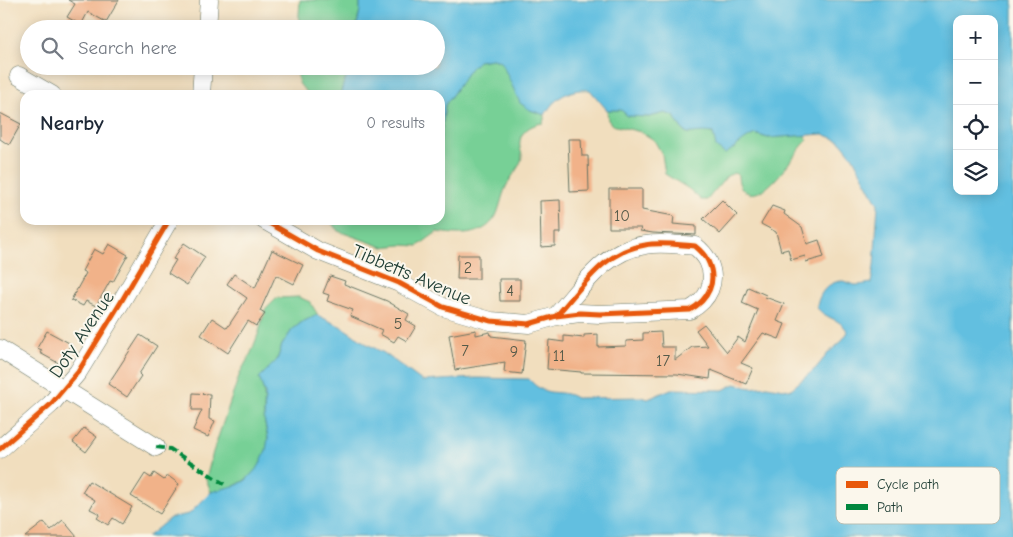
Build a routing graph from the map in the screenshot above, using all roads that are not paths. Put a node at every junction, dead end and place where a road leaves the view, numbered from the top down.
1 (208, 1) edge
2 (207, 20) edge
3 (202, 75) edge
4 (19, 76) dead end
5 (43, 90) edge
6 (201, 90) edge
7 (167, 225) edge
8 (273, 225) edge
9 (556, 316) junction
10 (0, 350) edge
11 (64, 388) junction
12 (156, 447) dead end
13 (0, 449) edge

1 - 2 street
3 - 6 street
4 - 5 street
7 - 11 street, Doty Avenue
8 - 9 street, Tibbetts Avenue
9 - 9 street, Tibbetts Avenue
10 - 11 street
11 - 12 street
11 - 13 street, Doty Avenue

